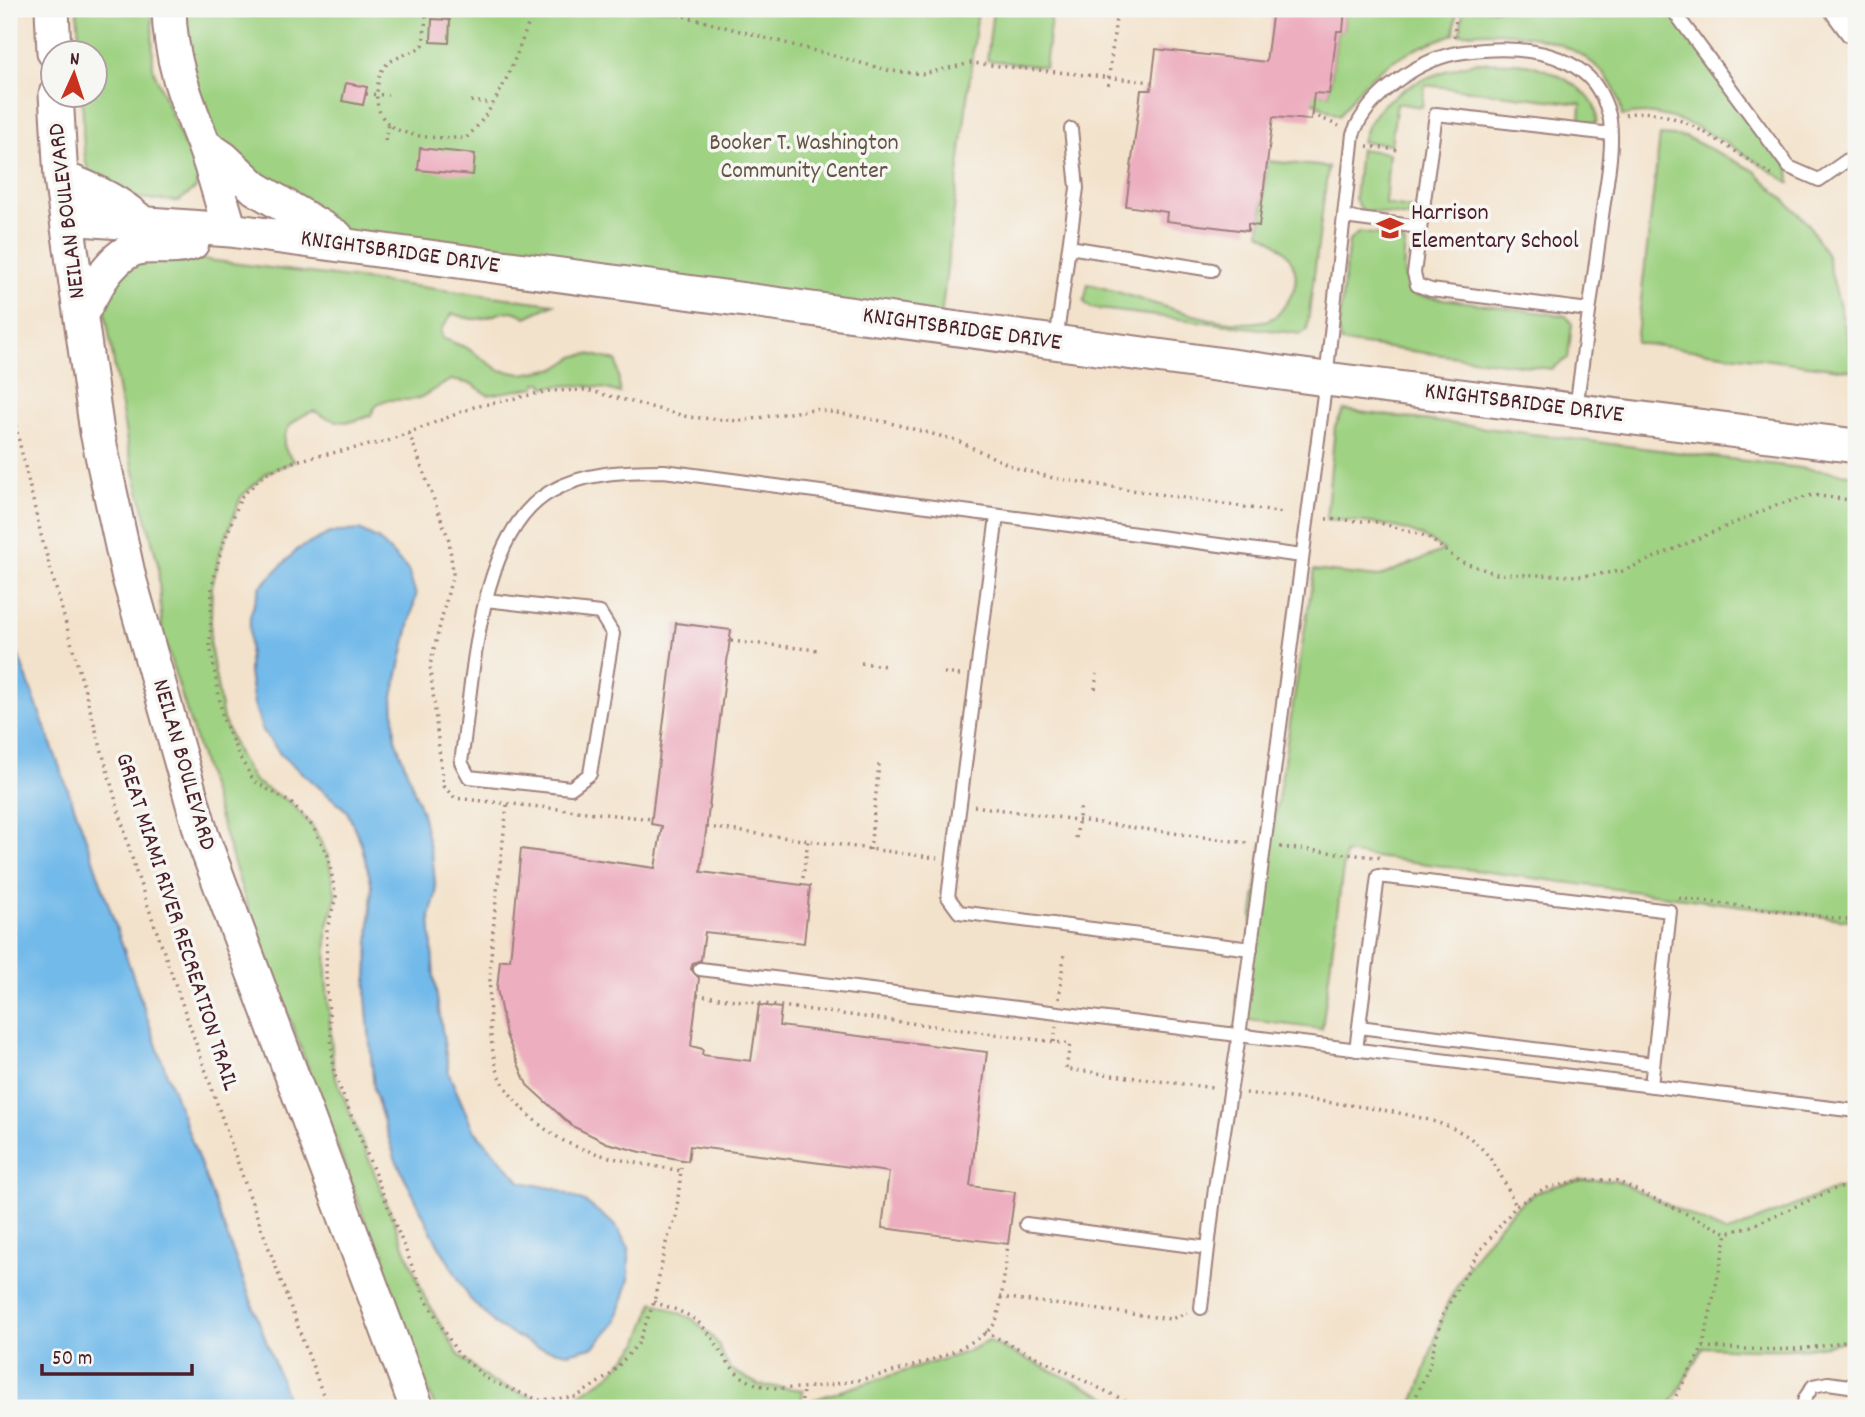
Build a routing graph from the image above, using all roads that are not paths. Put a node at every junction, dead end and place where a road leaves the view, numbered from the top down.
1 (52, 9) edge
2 (169, 9) edge
3 (1672, 9) edge
4 (1842, 9) edge
5 (1856, 28) edge
6 (53, 38) edge
7 (57, 108) edge
8 (1071, 129) dead end
9 (1611, 134) junction
10 (204, 145) junction
11 (1856, 153) edge
12 (61, 178) junction
13 (1344, 217) junction
14 (67, 218) junction
15 (143, 223) junction
16 (1420, 227) junction
17 (230, 230) junction
18 (355, 247) junction
19 (1069, 247) junction
20 (1212, 270) dead end
21 (1589, 310) junction
22 (80, 314) junction
23 (1056, 343) junction
24 (1326, 379) junction
25 (1576, 411) junction
26 (1856, 446) edge
27 (997, 516) junction
28 (1302, 556) junction
29 (486, 600) junction
30 (1251, 949) junction
31 (700, 969) dead end
32 (1359, 1027) junction
33 (1239, 1036) junction
34 (1356, 1050) junction
35 (1653, 1064) junction
36 (1651, 1086) junction
37 (1856, 1111) edge
38 (1026, 1224) dead end
39 (1208, 1248) junction
40 (1201, 1308) road end
41 (1856, 1387) edge
42 (417, 1408) edge
43 (1803, 1408) edge

1 - 6 street
2 - 10 street
3 - 11 lane
4 - 5 street
7 - 12 street, NEILAN BOULEVARD
8 - 19 lane
9 - 13 lane
9 - 16 lane
9 - 21 lane
10 - 17 street
10 - 18 street
12 - 14 street, NEILAN BOULEVARD
12 - 15 street
13 - 16 lane
13 - 24 lane
14 - 15 street, KNIGHTSBRIDGE DRIVE
14 - 22 street, NEILAN BOULEVARD
15 - 17 street, KNIGHTSBRIDGE DRIVE
16 - 21 lane
17 - 18 street, KNIGHTSBRIDGE DRIVE
17 - 22 street
18 - 23 street, KNIGHTSBRIDGE DRIVE
19 - 20 lane
19 - 23 lane
21 - 25 lane
22 - 42 street, NEILAN BOULEVARD
23 - 24 street, KNIGHTSBRIDGE DRIVE
24 - 25 street, KNIGHTSBRIDGE DRIVE
24 - 28 lane
25 - 26 street, KNIGHTSBRIDGE DRIVE
27 - 28 lane
27 - 29 lane
27 - 30 lane
28 - 30 lane
29 - 29 lane
30 - 33 lane
31 - 33 lane
32 - 34 lane
32 - 35 lane
32 - 35 lane
33 - 34 lane
33 - 39 lane
34 - 36 lane
35 - 36 lane
36 - 37 lane
38 - 39 lane
39 - 40 lane
41 - 43 lane

